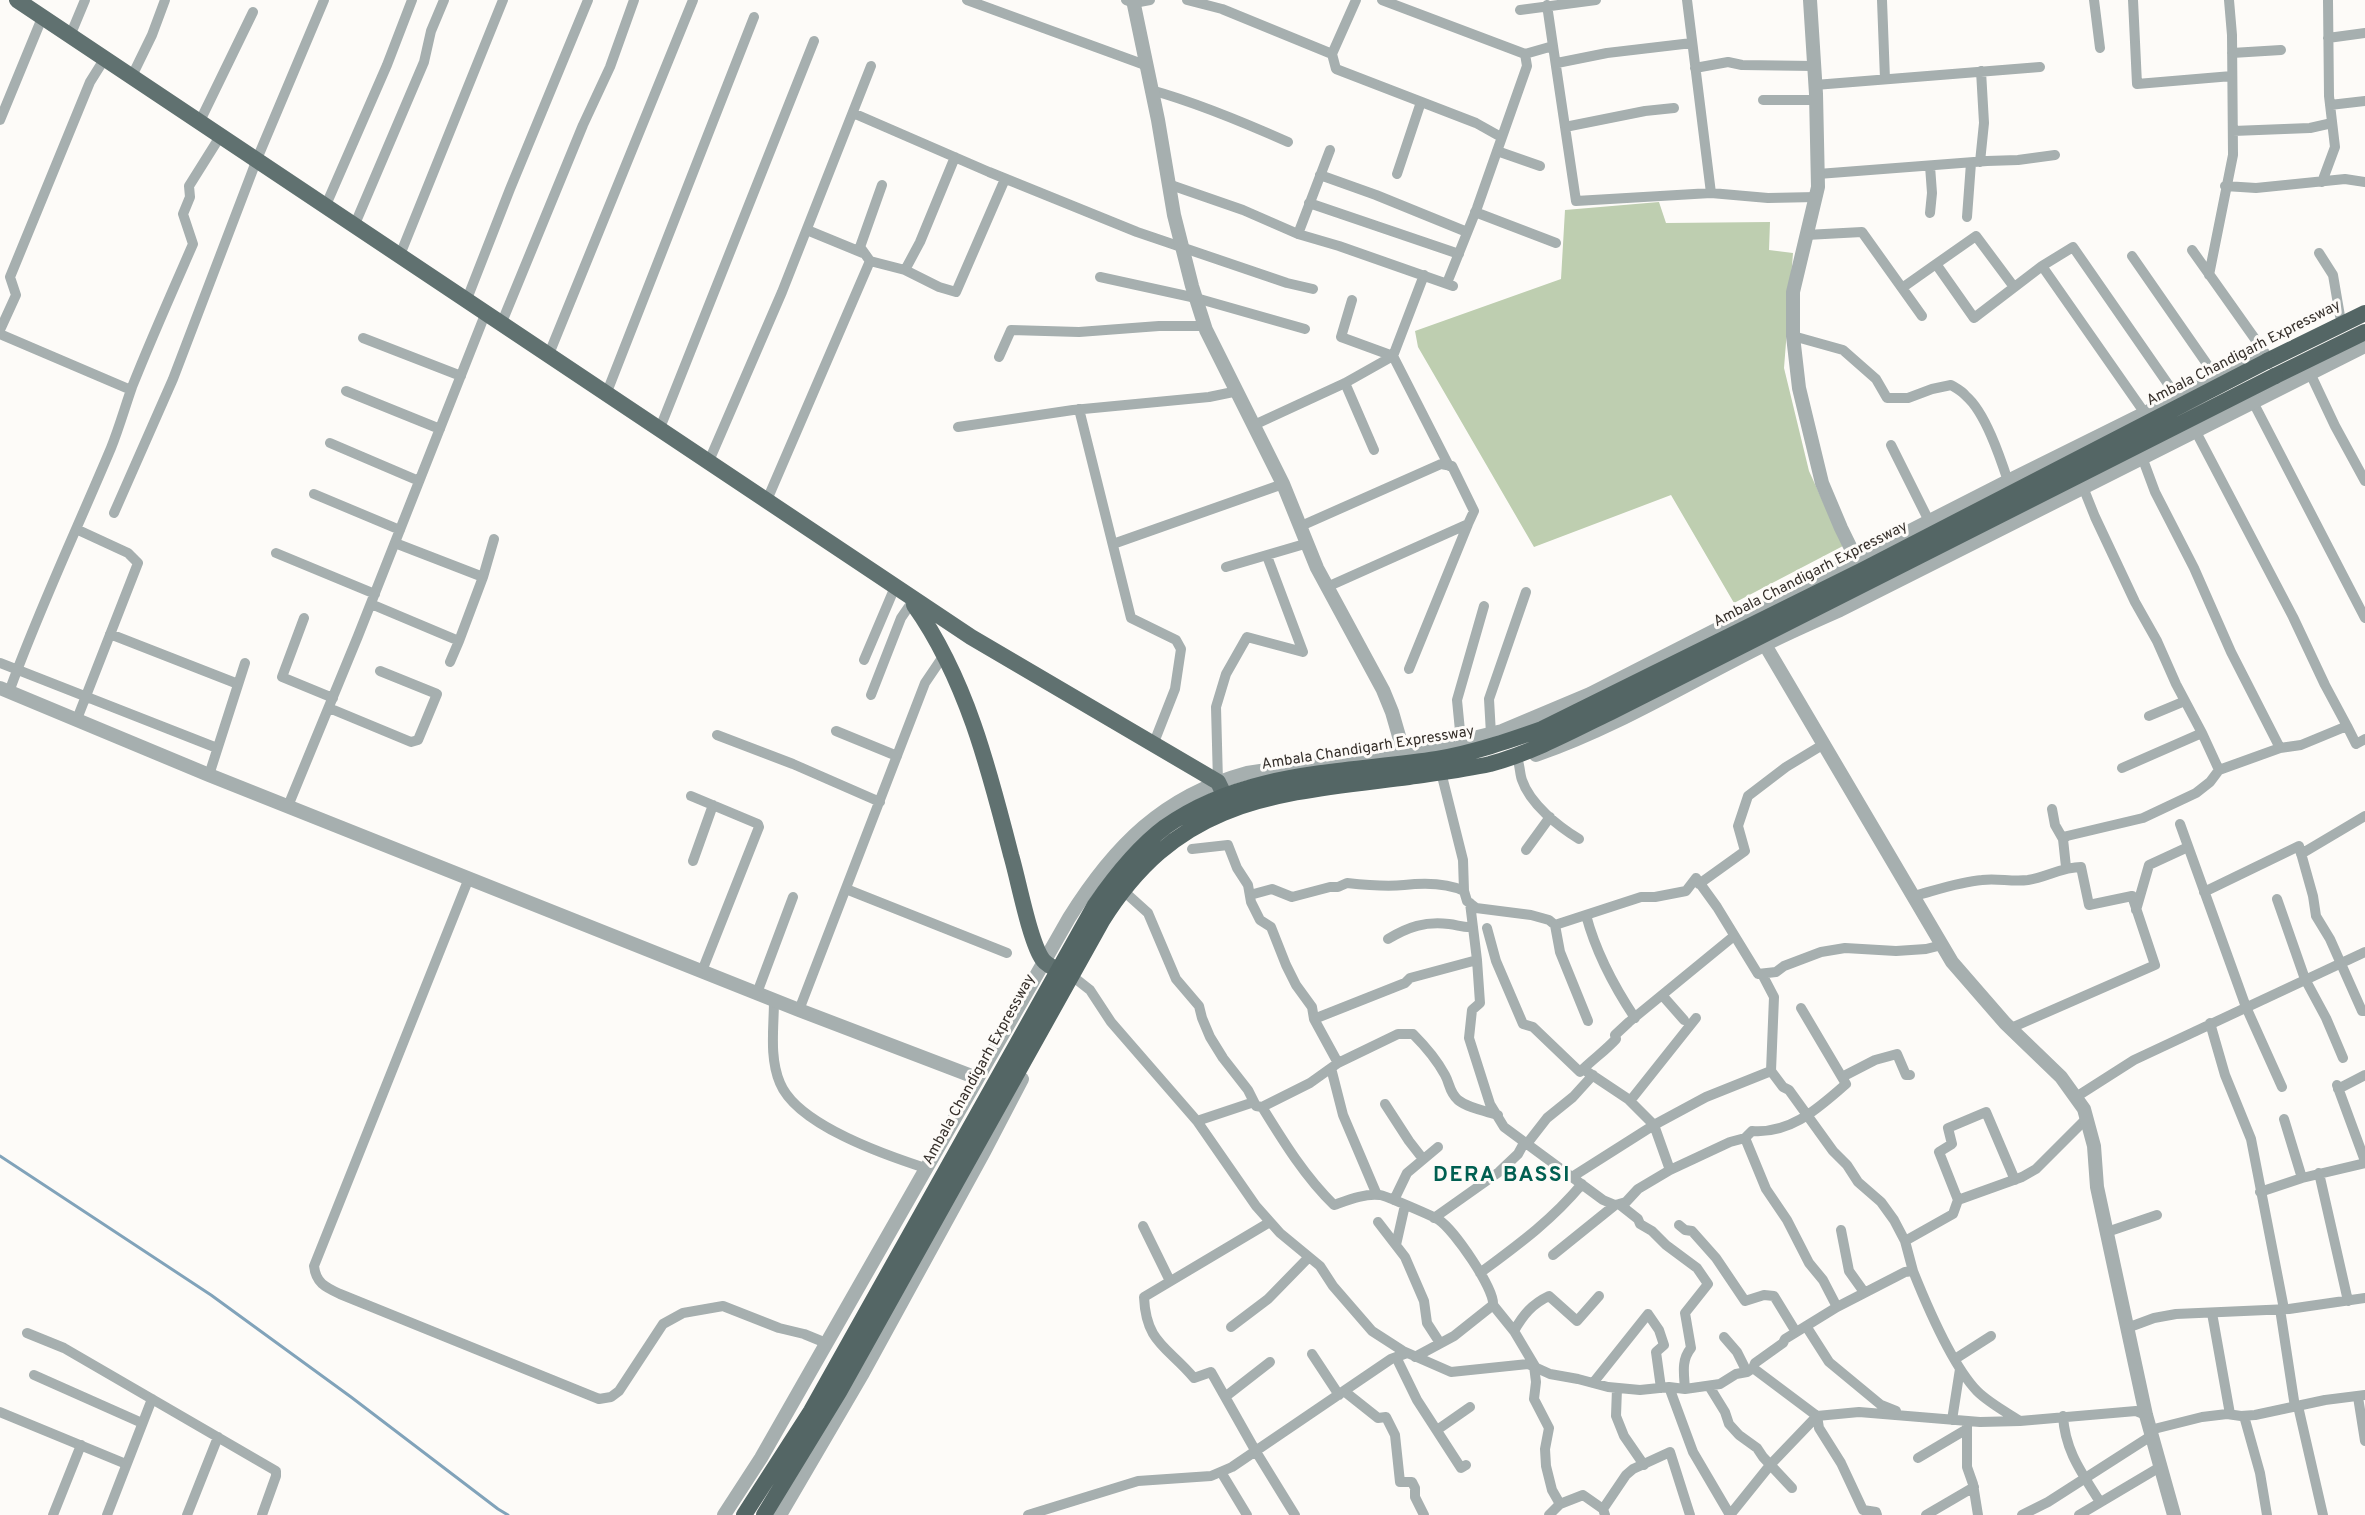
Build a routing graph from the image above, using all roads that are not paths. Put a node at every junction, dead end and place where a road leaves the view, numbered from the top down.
1 (17, 0) edge
2 (85, 0) edge
3 (165, 0) edge
4 (324, 0) edge
5 (412, 0) edge
6 (444, 0) edge
7 (503, 0) edge
8 (588, 0) edge
9 (634, 0) edge
10 (693, 0) edge
11 (967, 0) edge
12 (1150, 0) edge
13 (1187, 0) edge
14 (1356, 0) edge
15 (1382, 0) edge
16 (1596, 0) edge
17 (1687, 0) edge
18 (1810, 0) edge
19 (1819, 0) edge
20 (1882, 0) edge
21 (2094, 0) edge
22 (2133, 0) edge
23 (2229, 0) edge
24 (2328, 0) edge
25 (1131, 1) edge
26 (1547, 5) junction
27 (1520, 10) dead end
28 (253, 12) dead end
29 (42, 18) junction
30 (754, 18) dead end
31 (2365, 33) edge
32 (70, 36) junction
33 (2328, 38) junction
34 (814, 41) dead end
35 (1692, 43) junction
36 (1553, 46) junction
37 (2100, 48) dead end
38 (2281, 50) dead end
39 (2232, 53) junction
40 (1332, 54) junction
41 (1525, 54) junction
42 (105, 58) junction
43 (1557, 63) junction
44 (1145, 65) junction
45 (871, 66) dead end
46 (1814, 66) junction
47 (2040, 67) dead end
48 (1695, 69) junction
49 (1981, 71) junction
50 (132, 76) junction
51 (2232, 76) junction
52 (1885, 79) junction
53 (1815, 85) junction
54 (1151, 90) junction
55 (1763, 100) dead end
56 (1816, 100) junction
57 (2365, 101) edge
58 (1421, 102) junction
59 (2330, 105) junction
60 (1674, 108) dead end
61 (853, 113) junction
62 (0, 120) edge
63 (200, 121) junction
64 (2332, 123) junction
65 (1565, 126) junction
66 (2232, 131) junction
67 (221, 135) junction
68 (1501, 137) junction
69 (1288, 142) dead end
70 (1330, 150) dead end
71 (1497, 151) junction
72 (2055, 155) dead end
73 (954, 157) junction
74 (257, 159) junction
75 (1975, 162) junction
76 (1540, 166) dead end
77 (1930, 166) junction
78 (1397, 174) dead end
79 (1818, 174) junction
80 (1320, 175) junction
81 (1005, 178) junction
82 (2322, 182) junction
83 (2365, 182) edge
84 (1168, 184) junction
85 (882, 185) dead end
86 (2225, 186) junction
87 (1711, 193) junction
88 (1816, 197) junction
89 (1309, 203) junction
90 (326, 205) junction
91 (1475, 212) junction
92 (1930, 213) dead end
93 (1967, 217) dead end
94 (355, 224) junction
95 (807, 230) junction
96 (1467, 232) junction
97 (1298, 234) junction
98 (1806, 235) junction
99 (1557, 243) dead end
100 (1182, 248) junction
101 (2192, 250) dead end
102 (2319, 253) dead end
103 (1459, 254) junction
104 (400, 255) junction
105 (2132, 256) dead end
106 (867, 257) junction
107 (1936, 264) junction
108 (2042, 266) junction
109 (905, 270) junction
110 (2209, 275) junction
111 (1424, 276) junction
112 (1100, 277) dead end
113 (2013, 287) junction
114 (1902, 288) junction
115 (1313, 289) dead end
116 (1196, 298) junction
117 (467, 299) junction
118 (1352, 300) dead end
119 (2365, 304) edge
120 (486, 312) junction
121 (2365, 313) edge
122 (1922, 316) dead end
123 (2340, 316) junction
124 (502, 322) junction
125 (1205, 326) junction
126 (1305, 329) dead end
127 (0, 332) edge
128 (2365, 332) edge
129 (1793, 336) junction
130 (363, 338) dead end
131 (2365, 346) edge
132 (549, 354) junction
133 (1393, 356) junction
134 (999, 357) dead end
135 (2273, 359) junction
136 (2300, 373) junction
137 (461, 376) junction
138 (2216, 377) junction
139 (1345, 383) junction
140 (131, 390) junction
141 (346, 391) dead end
142 (1238, 391) junction
143 (607, 392) junction
144 (2177, 397) junction
145 (2253, 402) junction
146 (1079, 409) junction
147 (2144, 412) junction
148 (1254, 425) junction
149 (958, 427) dead end
150 (660, 428) junction
151 (440, 429) junction
152 (2195, 430) junction
153 (330, 443) dead end
154 (1891, 445) dead end
155 (1374, 450) dead end
156 (2142, 457) junction
157 (709, 461) junction
158 (1449, 466) junction
159 (419, 481) junction
160 (2008, 481) junction
161 (2365, 481) edge
162 (1283, 484) junction
163 (2083, 487) junction
164 (314, 494) dead end
165 (767, 500) junction
166 (114, 513) dead end
167 (1929, 521) junction
168 (1468, 524) junction
169 (1301, 526) junction
170 (76, 529) junction
171 (400, 530) junction
172 (495, 539) dead end
173 (395, 543) junction
174 (1308, 543) junction
175 (1113, 544) junction
176 (276, 553) dead end
177 (1267, 556) junction
178 (1856, 558) junction
179 (1226, 567) dead end
180 (483, 577) junction
181 (1327, 587) junction
182 (1526, 592) dead end
183 (1874, 592) junction
184 (905, 595) junction
185 (373, 599) junction
186 (1484, 606) dead end
187 (1749, 613) junction
188 (304, 618) dead end
189 (2365, 618) edge
190 (110, 634) junction
191 (459, 641) junction
192 (1765, 645) junction
193 (944, 655) junction
194 (864, 660) dead end
195 (450, 662) dead end
196 (0, 663) edge
197 (245, 663) dead end
198 (17, 669) junction
199 (1409, 669) dead end
200 (380, 671) dead end
201 (238, 684) junction
202 (4, 690) edge
203 (871, 694) dead end
204 (86, 696) junction
205 (2185, 701) junction
206 (331, 703) junction
207 (2149, 716) dead end
208 (77, 719) junction
209 (2347, 726) junction
210 (836, 731) dead end
211 (2202, 733) junction
212 (1491, 734) junction
213 (717, 735) dead end
214 (2365, 739) edge
215 (1461, 741) junction
216 (1824, 744) junction
217 (1153, 745) junction
218 (217, 748) junction
219 (2280, 748) junction
220 (1403, 750) junction
221 (897, 756) junction
222 (1518, 761) junction
223 (2122, 768) dead end
224 (2219, 770) junction
225 (209, 775) junction
226 (1443, 780) junction
227 (1218, 782) junction
228 (1411, 785) junction
229 (691, 796) dead end
230 (880, 802) junction
231 (713, 805) junction
232 (288, 806) junction
233 (2052, 809) dead end
234 (1235, 816) junction
235 (2365, 816) edge
236 (1550, 817) junction
237 (2180, 824) dead end
238 (1579, 839) dead end
239 (2063, 840) junction
240 (2188, 847) junction
241 (1192, 849) dead end
242 (1526, 850) dead end
243 (2301, 854) junction
244 (693, 861) dead end
245 (2066, 867) junction
246 (469, 878) junction
247 (1699, 884) junction
248 (846, 889) junction
249 (1464, 891) junction
250 (2204, 892) junction
251 (1128, 895) junction
252 (1250, 895) junction
253 (1914, 896) junction
254 (793, 897) dead end
255 (2277, 899) dead end
256 (1470, 903) junction
257 (2136, 909) junction
258 (1586, 915) junction
259 (1555, 926) junction
260 (1473, 927) junction
261 (1487, 928) dead end
262 (1734, 936) junction
263 (1388, 939) dead end
264 (1942, 945) junction
265 (2365, 952) edge
266 (1007, 953) dead end
267 (1477, 960) junction
268 (1043, 961) junction
269 (2340, 964) junction
270 (702, 971) junction
271 (1762, 974) junction
272 (2305, 979) junction
273 (1076, 980) junction
274 (757, 993) junction
275 (1662, 995) junction
276 (774, 1000) junction
277 (2246, 1007) junction
278 (1801, 1008) dead end
279 (800, 1010) junction
280 (2365, 1011) edge
281 (1635, 1018) junction
282 (1314, 1019) junction
283 (1588, 1021) dead end
284 (2210, 1023) junction
285 (2011, 1029) junction
286 (998, 1041) junction
287 (2343, 1058) dead end
288 (1031, 1060) junction
289 (1335, 1066) junction
290 (1771, 1071) junction
291 (1588, 1072) junction
292 (1910, 1075) dead end
293 (2365, 1075) edge
294 (1842, 1077) junction
295 (977, 1078) junction
296 (2282, 1087) dead end
297 (2076, 1097) junction
298 (1630, 1101) junction
299 (1258, 1104) junction
300 (1385, 1104) dead end
301 (1498, 1115) junction
302 (1808, 1117) junction
303 (2087, 1118) junction
304 (2284, 1119) dead end
305 (1197, 1121) junction
306 (1654, 1125) junction
307 (1745, 1138) junction
308 (1525, 1144) junction
309 (1438, 1147) dead end
310 (1424, 1159) junction
311 (2365, 1162) edge
312 (925, 1168) junction
313 (1670, 1170) junction
314 (2319, 1173) junction
315 (1572, 1177) junction
316 (2302, 1178) junction
317 (2015, 1180) junction
318 (1582, 1184) junction
319 (2260, 1192) junction
320 (1377, 1195) junction
321 (1394, 1200) junction
322 (1958, 1200) junction
323 (1617, 1204) junction
324 (1405, 1205) junction
325 (2157, 1215) dead end
326 (1434, 1218) junction
327 (1270, 1222) junction
328 (1378, 1222) dead end
329 (1679, 1225) dead end
330 (1143, 1226) dead end
331 (1841, 1230) dead end
332 (2107, 1232) junction
333 (1905, 1241) junction
334 (1396, 1245) junction
335 (1553, 1255) dead end
336 (1309, 1257) junction
337 (1912, 1271) junction
338 (1480, 1273) junction
339 (1170, 1281) junction
340 (1864, 1292) junction
341 (1599, 1296) dead end
342 (2365, 1298) edge
343 (2348, 1301) junction
344 (1493, 1305) junction
345 (1837, 1307) junction
346 (2282, 1309) junction
347 (2212, 1313) junction
348 (1806, 1326) junction
349 (1231, 1327) dead end
350 (2127, 1328) junction
351 (1514, 1331) junction
352 (1796, 1332) junction
353 (27, 1333) dead end
354 (1991, 1336) dead end
355 (1724, 1337) dead end
356 (826, 1343) junction
357 (1440, 1343) junction
358 (1312, 1354) dead end
359 (1406, 1356) junction
360 (1270, 1362) dead end
361 (1958, 1364) junction
362 (1535, 1367) junction
363 (1750, 1370) junction
364 (34, 1375) dead end
365 (1593, 1383) junction
366 (1709, 1386) junction
367 (1665, 1387) junction
368 (1617, 1388) junction
369 (1684, 1389) junction
370 (1341, 1393) junction
371 (2361, 1396) edge
372 (1225, 1397) junction
373 (152, 1399) junction
374 (2296, 1406) junction
375 (1470, 1407) dead end
376 (0, 1412) edge
377 (1905, 1414) junction
378 (2230, 1414) junction
379 (2146, 1415) junction
380 (1817, 1416) junction
381 (2063, 1416) junction
382 (2244, 1416) junction
383 (1952, 1420) junction
384 (2020, 1421) junction
385 (142, 1423) junction
386 (1967, 1425) junction
387 (1437, 1430) junction
388 (2151, 1433) junction
389 (218, 1437) junction
390 (2365, 1441) edge
391 (81, 1445) junction
392 (1255, 1450) junction
393 (1918, 1458) dead end
394 (126, 1464) junction
395 (1771, 1464) junction
396 (1466, 1465) dead end
397 (1644, 1465) junction
398 (2160, 1467) junction
399 (1221, 1472) junction
400 (2085, 1478) junction
401 (1974, 1487) junction
402 (1792, 1488) dead end
403 (2100, 1502) junction
404 (1560, 1509) edge
405 (1604, 1512) edge
406 (53, 1515) edge
407 (107, 1515) edge
408 (187, 1515) edge
409 (262, 1515) edge
410 (724, 1515) edge
411 (744, 1515) edge
412 (764, 1515) edge
413 (780, 1515) edge
414 (1028, 1515) edge
415 (1247, 1515) edge
416 (1295, 1515) edge
417 (1424, 1515) edge
418 (1549, 1515) edge
419 (1690, 1515) edge
420 (1730, 1515) edge
421 (1877, 1515) edge
422 (1926, 1515) edge
423 (1978, 1515) edge
424 (2022, 1515) edge
425 (2079, 1515) edge
426 (2174, 1515) edge
427 (2267, 1515) edge
428 (2323, 1515) edge

1 - 29 main road
2 - 32 street
3 - 50 street
4 - 74 street
5 - 90 street
6 - 94 street
7 - 104 street
8 - 117 street
9 - 124 street
10 - 132 street
11 - 44 street
12 - 25 street
13 - 40 street
14 - 40 street
15 - 41 street
16 - 26 street
17 - 35 street
18 - 19 street
18 - 46 street
20 - 52 street
21 - 37 street
22 - 51 street
23 - 39 street
24 - 33 street
25 - 44 street
26 - 27 street
26 - 36 street
28 - 63 street
29 - 32 main road
29 - 62 street
30 - 143 street
31 - 33 street
32 - 42 main road
33 - 59 street
34 - 150 street
35 - 43 street
35 - 48 street
36 - 41 street
36 - 43 street
38 - 39 street
39 - 51 street
40 - 58 street
41 - 68 street
42 - 50 main road
42 - 127 street
43 - 65 street
44 - 54 street
45 - 61 street
46 - 48 street
46 - 53 street
47 - 49 street
48 - 87 street
49 - 52 street
49 - 75 street
50 - 63 main road
51 - 66 street
52 - 53 street
53 - 56 street
54 - 69 street
54 - 84 street
55 - 56 street
56 - 79 street
57 - 59 street
58 - 68 street
58 - 78 street
59 - 64 street
60 - 65 street
61 - 73 street
61 - 95 street
63 - 67 main road
64 - 66 street
64 - 82 street
65 - 87 street
66 - 86 street
67 - 74 main road
67 - 140 street
68 - 71 street
70 - 80 street
71 - 76 street
71 - 91 street
72 - 75 street
73 - 81 street
73 - 109 street
74 - 90 main road
74 - 166 street
75 - 77 street
75 - 93 street
77 - 79 street
77 - 92 street
79 - 88 street
80 - 89 street
80 - 96 street
81 - 100 street
81 - 109 street
82 - 83 street
82 - 86 street
84 - 97 street
84 - 100 street
85 - 106 street
86 - 110 street
87 - 88 street
88 - 98 street
89 - 97 street
89 - 103 street
90 - 94 main road
91 - 96 street
91 - 99 street
94 - 104 main road
95 - 106 street
95 - 157 street
96 - 103 street
97 - 111 street
98 - 114 street
98 - 129 street
100 - 115 street
100 - 116 street
101 - 110 street
102 - 123 street
103 - 111 street
104 - 117 main road
105 - 138 street
106 - 109 street
106 - 165 street
107 - 113 street
107 - 113 street
107 - 114 street
108 - 113 street
108 - 144 street
108 - 147 street
110 - 135 street
111 - 133 street
112 - 116 street
114 - 122 street
116 - 125 street
116 - 126 street
117 - 120 main road
118 - 133 street
119 - 123 street
120 - 124 main road
120 - 137 street
121 - 135 highway, Ambala Chandigarh Expressway
123 - 135 street
124 - 132 main road
125 - 134 street
125 - 142 street
127 - 140 street
128 - 136 highway, Ambala Chandigarh Expressway
129 - 160 street
129 - 178 street
130 - 137 street
131 - 136 street
132 - 143 main road
133 - 139 street
133 - 158 street
135 - 136 highway, Ambala Chandigarh Expressway
135 - 138 street
135 - 411 highway, Ambala Chandigarh Expressway, bridge
135 - 412 highway, Ambala Chandigarh Expressway, bridge
136 - 145 street
136 - 161 street
137 - 151 street
138 - 144 street
139 - 148 street
139 - 155 street
140 - 170 street
141 - 151 street
142 - 146 street
142 - 148 street
143 - 150 main road
144 - 147 street
145 - 152 street
145 - 189 street
146 - 149 street
146 - 175 street
147 - 160 street
148 - 162 street
150 - 157 main road
151 - 159 street
152 - 156 street
152 - 209 street
153 - 159 street
154 - 167 street
156 - 163 street
156 - 219 street
157 - 165 main road
158 - 168 street
158 - 169 street
159 - 171 street
160 - 167 street
162 - 169 street
162 - 175 street
163 - 183 street
163 - 205 street
164 - 171 street
165 - 184 main road
167 - 178 street
168 - 181 street
168 - 199 street
169 - 174 street
170 - 190 street
170 - 198 street
171 - 173 street
172 - 180 street
173 - 180 street
173 - 185 street
174 - 177 street
174 - 181 street
175 - 217 street
176 - 185 street
177 - 179 street
177 - 227 street
178 - 183 street
178 - 187 street
180 - 191 street
181 - 220 street
182 - 212 street
183 - 192 street
184 - 193 main road
184 - 194 street
184 - 203 street
184 - 217 main road
185 - 191 street
185 - 206 street
186 - 215 street
187 - 192 street
187 - 212 street
188 - 206 street
190 - 201 street
190 - 204 street
191 - 195 street
192 - 216 street
192 - 222 street
193 - 221 street
193 - 268 main road
196 - 198 street
197 - 201 street
198 - 202 street
198 - 204 street
200 - 206 street
201 - 218 street
202 - 208 street
204 - 208 street
204 - 218 street
205 - 207 street
205 - 211 street
206 - 232 street
208 - 225 street
209 - 214 street
209 - 219 street
210 - 221 street
211 - 223 street
211 - 224 street
212 - 215 street
213 - 230 street
215 - 220 street
216 - 247 street
216 - 253 street
217 - 227 main road
218 - 225 street
219 - 224 street
220 - 227 street
220 - 228 street
221 - 230 street
222 - 226 street
222 - 236 street
224 - 239 street
225 - 232 street
226 - 228 street
226 - 249 street
227 - 234 main road
227 - 268 street
228 - 234 street
229 - 231 street
230 - 248 street
231 - 244 street
231 - 270 street
232 - 246 street
233 - 239 street
234 - 251 street
235 - 243 street
236 - 238 street
236 - 242 street
237 - 240 street
239 - 245 street
240 - 250 street
240 - 257 street
241 - 252 street
243 - 250 street
243 - 269 street
245 - 253 street
245 - 257 street
246 - 270 street
246 - 356 street
247 - 258 street
247 - 262 street
248 - 266 street
248 - 279 street
249 - 252 street
249 - 256 street
250 - 277 street
251 - 273 street
251 - 299 street
252 - 282 street
253 - 264 street
254 - 274 street
255 - 272 street
256 - 259 street
256 - 260 street
257 - 285 street
258 - 259 street
258 - 281 street
259 - 283 street
260 - 263 street
260 - 267 street
261 - 291 street
262 - 271 street
262 - 275 street
264 - 271 street
264 - 285 street
265 - 269 street
267 - 282 street
267 - 301 street
268 - 273 main road
268 - 286 street
269 - 272 street
269 - 280 street
270 - 274 street
271 - 290 street
272 - 277 street
272 - 287 street
273 - 288 street
273 - 305 street
274 - 276 street
275 - 281 street
275 - 298 street
276 - 279 street
276 - 312 street
277 - 284 street
277 - 296 street
278 - 294 street
279 - 295 street
281 - 291 street
282 - 289 street
284 - 297 street
284 - 319 street
285 - 297 street
286 - 288 street
286 - 295 street
288 - 413 street
289 - 299 street
289 - 301 street
289 - 320 street
290 - 302 street
290 - 306 street
291 - 298 street
291 - 308 street
292 - 294 street
293 - 311 street
294 - 302 street
295 - 312 street
297 - 303 street
298 - 306 street
299 - 305 street
299 - 320 street
300 - 310 street
301 - 308 street
302 - 307 street
302 - 333 street
303 - 317 street
303 - 332 street
304 - 316 street
305 - 327 street
306 - 313 street
306 - 315 street
307 - 313 street
307 - 345 street
308 - 315 street
308 - 326 street
309 - 310 street
310 - 321 street
311 - 314 street
312 - 356 street
313 - 323 street
314 - 316 street
314 - 343 street
315 - 318 street
316 - 319 street
317 - 322 street
317 - 322 street
318 - 323 street
318 - 338 street
319 - 346 street
320 - 321 street
321 - 324 street
322 - 333 street
323 - 335 street
323 - 369 street
324 - 326 street
324 - 334 street
325 - 332 street
326 - 338 street
327 - 336 street
327 - 339 street
328 - 334 street
329 - 352 street
330 - 339 street
331 - 340 street
332 - 350 street
333 - 337 street
334 - 357 street
336 - 349 street
336 - 359 street
337 - 340 street
337 - 361 street
338 - 344 street
339 - 372 street
340 - 345 street
341 - 351 street
342 - 343 street
343 - 346 street
344 - 351 street
344 - 357 street
345 - 348 street
346 - 347 street
346 - 374 street
347 - 350 street
347 - 378 street
348 - 352 street
348 - 377 street
350 - 379 street
351 - 362 street
352 - 363 street
353 - 373 street
354 - 361 street
355 - 363 street
356 - 410 street
357 - 359 street
358 - 370 street
359 - 362 street
359 - 370 street
359 - 387 street
360 - 372 street
361 - 383 street
361 - 384 street
362 - 365 street
362 - 404 street
363 - 366 street
363 - 380 street
364 - 385 street
365 - 367 street
365 - 368 street
366 - 369 street
366 - 395 street
367 - 368 street
367 - 369 street
367 - 420 street
368 - 397 street
370 - 392 street
370 - 417 street
371 - 374 street
371 - 390 street
372 - 392 street
373 - 385 street
373 - 389 street
374 - 382 street
374 - 428 street
375 - 387 street
376 - 391 street
377 - 380 street
377 - 383 street
378 - 382 street
378 - 388 street
379 - 381 street
379 - 388 street
380 - 395 street
380 - 421 street
381 - 384 street
381 - 400 street
382 - 427 street
383 - 386 street
384 - 386 street
385 - 394 street
386 - 393 street
386 - 401 street
387 - 396 street
388 - 398 street
388 - 400 street
389 - 408 street
389 - 409 street
391 - 394 street
391 - 406 street
392 - 399 street
392 - 416 street
394 - 407 street
395 - 402 street
395 - 420 street
397 - 405 street
397 - 419 street
398 - 403 street
398 - 426 street
399 - 414 street
399 - 415 street
400 - 403 street
400 - 424 street
401 - 422 street
401 - 423 street
403 - 425 street
404 - 405 street
404 - 418 street

